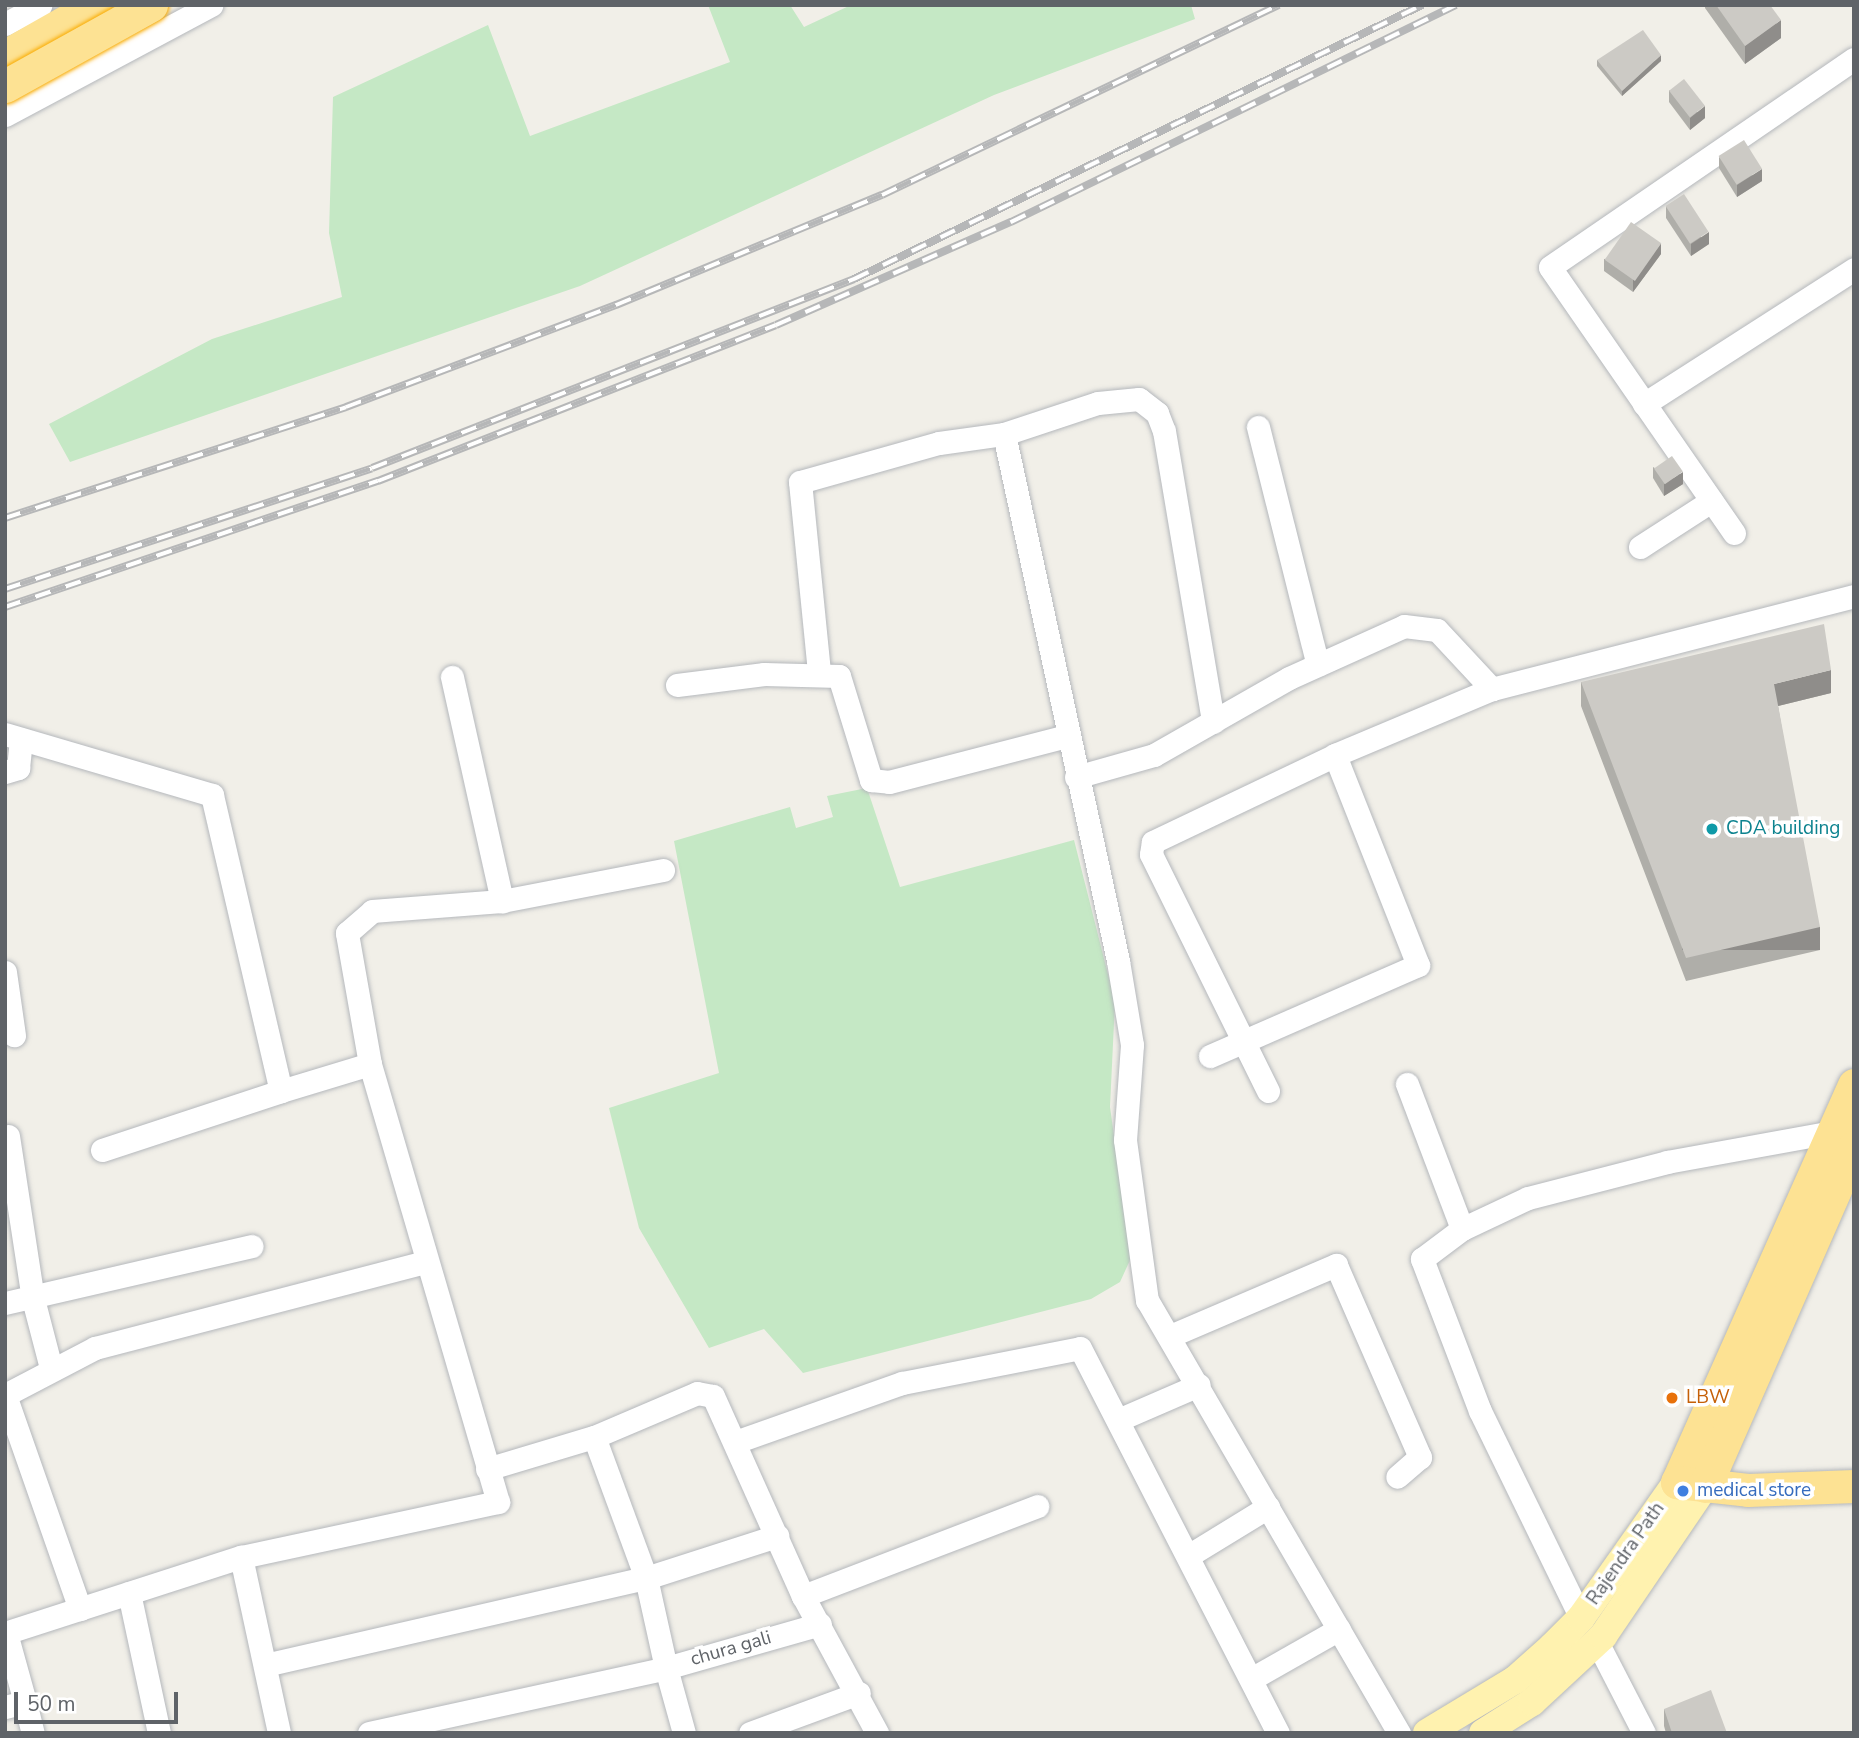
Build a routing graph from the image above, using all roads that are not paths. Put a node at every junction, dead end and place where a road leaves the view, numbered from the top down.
1 (40, 5) edge
2 (95, 5) edge
3 (211, 5) edge
4 (153, 14) edge
5 (5, 24) edge
6 (5, 56) edge
7 (1854, 59) edge
8 (5, 86) edge
9 (5, 115) edge
10 (1854, 269) edge
11 (1644, 404) junction
12 (1258, 427) dead end
13 (1004, 434) junction
14 (1712, 501) junction
15 (1734, 533) dead end
16 (1640, 547) dead end
17 (1854, 596) edge
18 (1318, 665) junction
19 (819, 672) junction
20 (452, 677) dead end
21 (677, 685) dead end
22 (1492, 689) junction
23 (1213, 722) junction
24 (1068, 736) junction
25 (13, 737) edge
26 (1335, 755) junction
27 (5, 772) edge
28 (1076, 776) junction
29 (663, 870) dead end
30 (502, 901) junction
31 (5, 972) edge
32 (14, 1035) dead end
33 (1243, 1041) junction
34 (1210, 1056) dead end
35 (370, 1064) junction
36 (1407, 1084) dead end
37 (1854, 1085) edge
38 (281, 1091) junction
39 (1268, 1091) dead end
40 (8, 1136) dead end
41 (1850, 1142) edge
42 (102, 1150) dead end
43 (1462, 1229) junction
44 (251, 1246) dead end
45 (424, 1262) junction
46 (33, 1299) junction
47 (5, 1303) edge
48 (1170, 1336) junction
49 (51, 1368) junction
50 (1199, 1385) junction
51 (5, 1395) edge
52 (1118, 1420) junction
53 (594, 1437) junction
54 (738, 1441) junction
55 (1854, 1466) edge
56 (487, 1469) junction
57 (1696, 1474) junction
58 (1398, 1477) dead end
59 (1854, 1486) edge
60 (1037, 1506) dead end
61 (1268, 1507) junction
62 (777, 1536) junction
63 (1188, 1556) junction
64 (241, 1557) junction
65 (646, 1578) junction
66 (129, 1593) junction
67 (803, 1596) junction
68 (80, 1609) junction
69 (1581, 1618) junction
70 (820, 1624) junction
71 (1339, 1629) junction
72 (6, 1633) edge
73 (1597, 1642) junction
74 (265, 1665) junction
75 (666, 1668) junction
76 (1251, 1679) junction
77 (859, 1693) junction
78 (15, 1704) edge
79 (33, 1733) edge
80 (159, 1733) edge
81 (279, 1733) edge
82 (369, 1733) edge
83 (684, 1733) edge
84 (750, 1733) edge
85 (877, 1733) edge
86 (1278, 1733) edge
87 (1399, 1733) edge
88 (1427, 1733) edge
89 (1483, 1733) edge
90 (1644, 1733) edge

1 - 5 street
2 - 6 highway
3 - 4 street
4 - 8 highway, bridge
4 - 9 street
7 - 11 street
10 - 11 street
11 - 14 street
12 - 18 street
13 - 19 street
13 - 23 street
13 - 24 street
14 - 15 street
14 - 16 street
17 - 22 street
18 - 22 street
18 - 23 street
19 - 21 street
19 - 24 street
20 - 30 street
22 - 26 street
23 - 28 street
24 - 28 street
25 - 27 street
25 - 38 street
26 - 33 street
26 - 33 street
28 - 48 street
29 - 30 street
30 - 35 street
31 - 32 street
33 - 34 street
33 - 39 street
35 - 38 street
35 - 45 street
36 - 43 street
37 - 41 highway, Rajendra Path
38 - 42 street
40 - 46 street
41 - 43 street
41 - 57 highway, Rajendra Path
43 - 69 street
44 - 46 street
45 - 49 street
45 - 56 street
46 - 47 street
46 - 49 street
48 - 50 street
48 - 58 street
49 - 51 street
50 - 52 street
50 - 61 street
51 - 68 street
52 - 54 street
52 - 63 street
53 - 54 street
53 - 56 street
53 - 65 street
54 - 62 street
55 - 57 highway
56 - 64 street
57 - 59 highway
57 - 69 main road, Rajendra Path
57 - 73 main road, Rajendra Path
60 - 67 street
61 - 63 street
61 - 71 street
62 - 65 street
62 - 67 street
63 - 76 street
64 - 66 street
64 - 74 street
65 - 74 street
65 - 75 street
66 - 68 street
66 - 80 street
67 - 70 street
68 - 72 street
69 - 88 main road, Rajendra Path
70 - 75 street, chura gali
70 - 77 street
71 - 76 street
71 - 87 street
72 - 78 street
73 - 89 main road, Rajendra Path
73 - 90 street
74 - 81 street
75 - 82 street
75 - 83 street, chura gali
76 - 86 street
77 - 84 street
77 - 85 street
78 - 79 street

